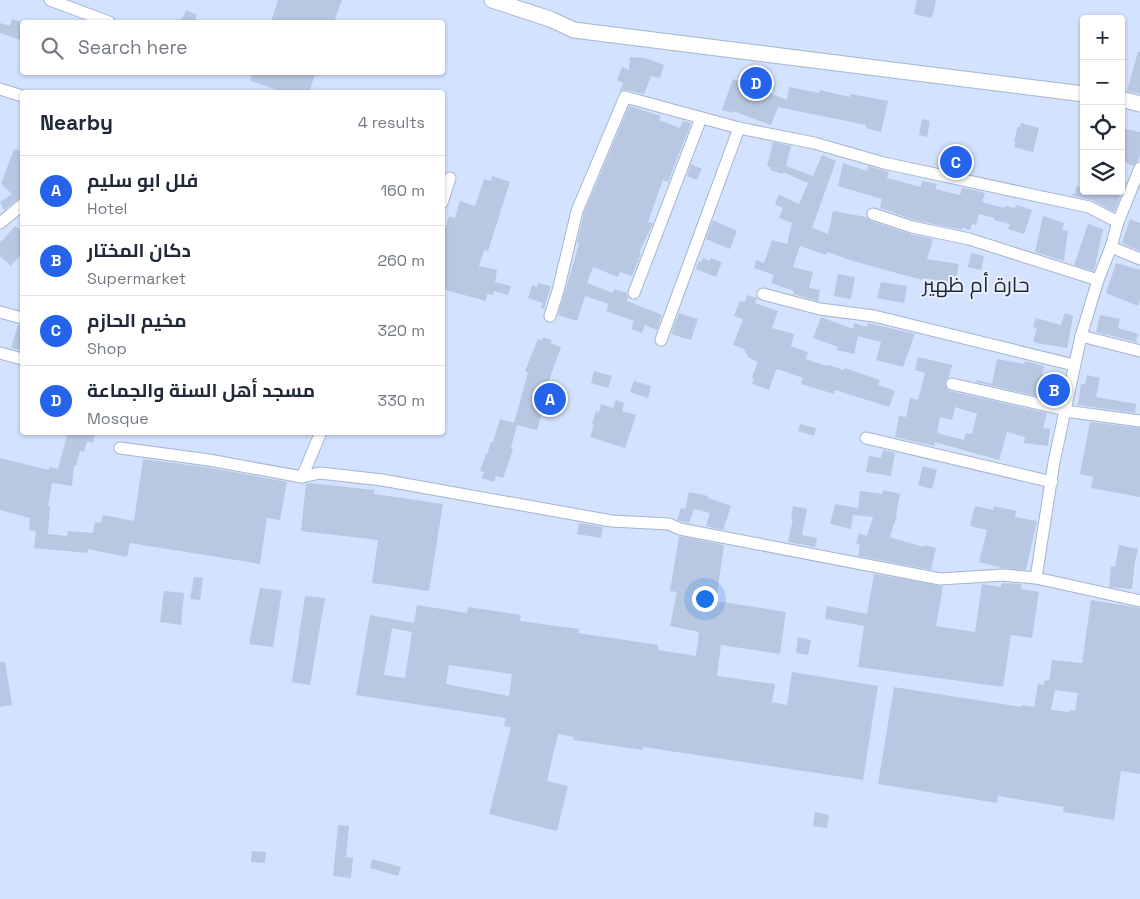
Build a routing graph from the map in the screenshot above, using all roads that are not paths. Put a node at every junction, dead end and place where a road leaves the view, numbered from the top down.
1 (50, 0) edge
2 (492, 0) edge
3 (104, 20) edge
4 (0, 89) edge
5 (1080, 93) edge
6 (20, 95) edge
7 (1125, 100) edge
8 (1140, 104) edge
9 (701, 118) junction
10 (740, 128) junction
11 (1140, 168) edge
12 (450, 178) dead end
13 (445, 194) edge
14 (20, 207) edge
15 (873, 214) dead end
16 (1118, 222) junction
17 (0, 223) edge
18 (1111, 247) junction
19 (1140, 259) edge
20 (1098, 280) junction
21 (634, 293) dead end
22 (763, 294) dead end
23 (0, 312) edge
24 (550, 316) dead end
25 (20, 317) edge
26 (1081, 336) junction
27 (661, 340) dead end
28 (1140, 351) edge
29 (0, 353) edge
30 (20, 358) edge
31 (1074, 365) junction
32 (952, 384) dead end
33 (1066, 411) junction
34 (1140, 421) edge
35 (320, 435) edge
36 (866, 438) dead end
37 (120, 448) dead end
38 (302, 478) junction
39 (1052, 482) junction
40 (1036, 578) junction
41 (1140, 601) edge

1 - 3 street
2 - 5 street
4 - 6 street
7 - 8 street
9 - 10 street
9 - 21 street
9 - 24 street
10 - 16 street
10 - 27 street
11 - 16 street
12 - 13 street
14 - 17 street
15 - 20 street
16 - 18 street
18 - 19 street
18 - 20 street
20 - 26 street
22 - 31 street
23 - 25 street
26 - 28 street
26 - 31 street
29 - 30 street
31 - 33 street
32 - 33 street
33 - 34 street
33 - 39 street
35 - 38 street
36 - 39 street
37 - 38 street
38 - 40 street
39 - 40 street
40 - 41 street

